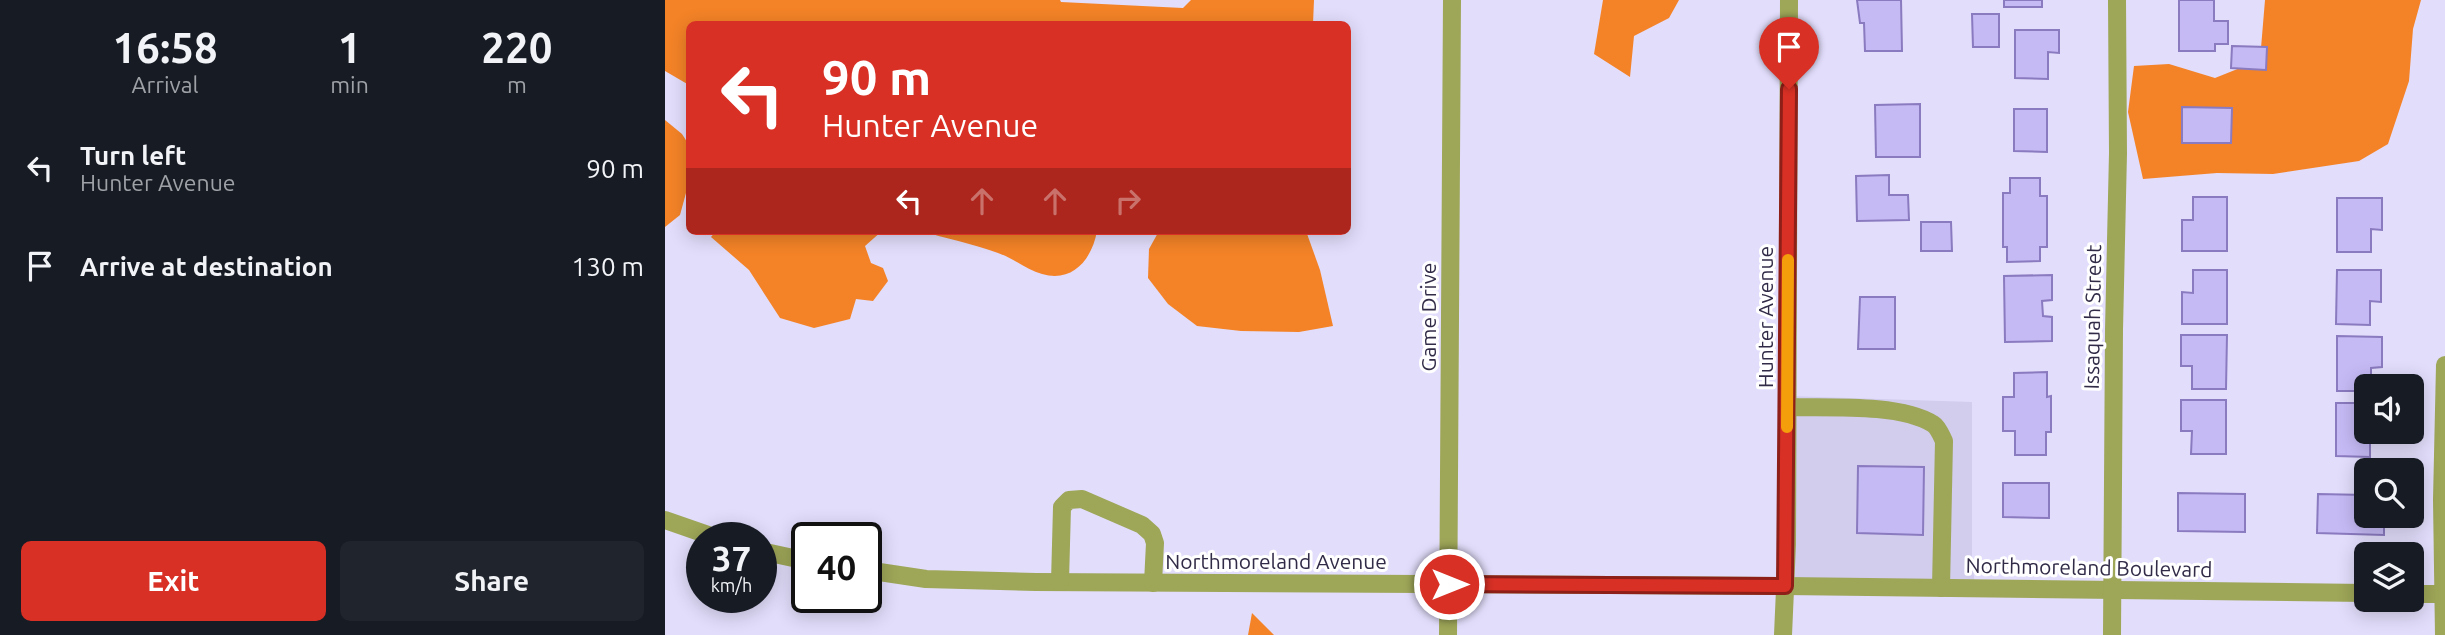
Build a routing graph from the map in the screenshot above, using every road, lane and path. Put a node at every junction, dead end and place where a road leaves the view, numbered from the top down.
1 (1452, 0) edge
2 (1789, 0) edge
3 (2117, 0) edge
4 (2445, 365) edge
5 (1787, 407) junction
6 (665, 520) edge
7 (686, 527) edge
8 (882, 572) edge
9 (1060, 582) junction
10 (1153, 583) junction
11 (1449, 584) junction
12 (1785, 586) junction
13 (1812, 586) joint
14 (1941, 588) junction
15 (2112, 590) junction
16 (2354, 593) edge
17 (2424, 594) edge
18 (2445, 594) edge
19 (1448, 635) edge
20 (1783, 635) edge
21 (2112, 635) edge
22 (2444, 635) edge

1 - 11 street, Game Drive
2 - 5 street, Hunter Avenue
3 - 15 street, Issaquah Street
4 - 18 street
5 - 12 street, Hunter Avenue
5 - 14 street
6 - 7 street
8 - 9 street, Northmoreland Avenue
9 - 10 street, Northmoreland Avenue
9 - 10 street
10 - 11 street, Northmoreland Avenue
11 - 12 street, Northmoreland Avenue
11 - 19 street, Game Drive
12 - 13 street, Northmoreland Avenue
12 - 20 street, Hunter Avenue
13 - 14 street, Northmoreland Boulevard
14 - 15 street, Northmoreland Boulevard
15 - 16 street, Northmoreland Boulevard
15 - 21 street, Issaquah Street
17 - 18 street
18 - 22 street

